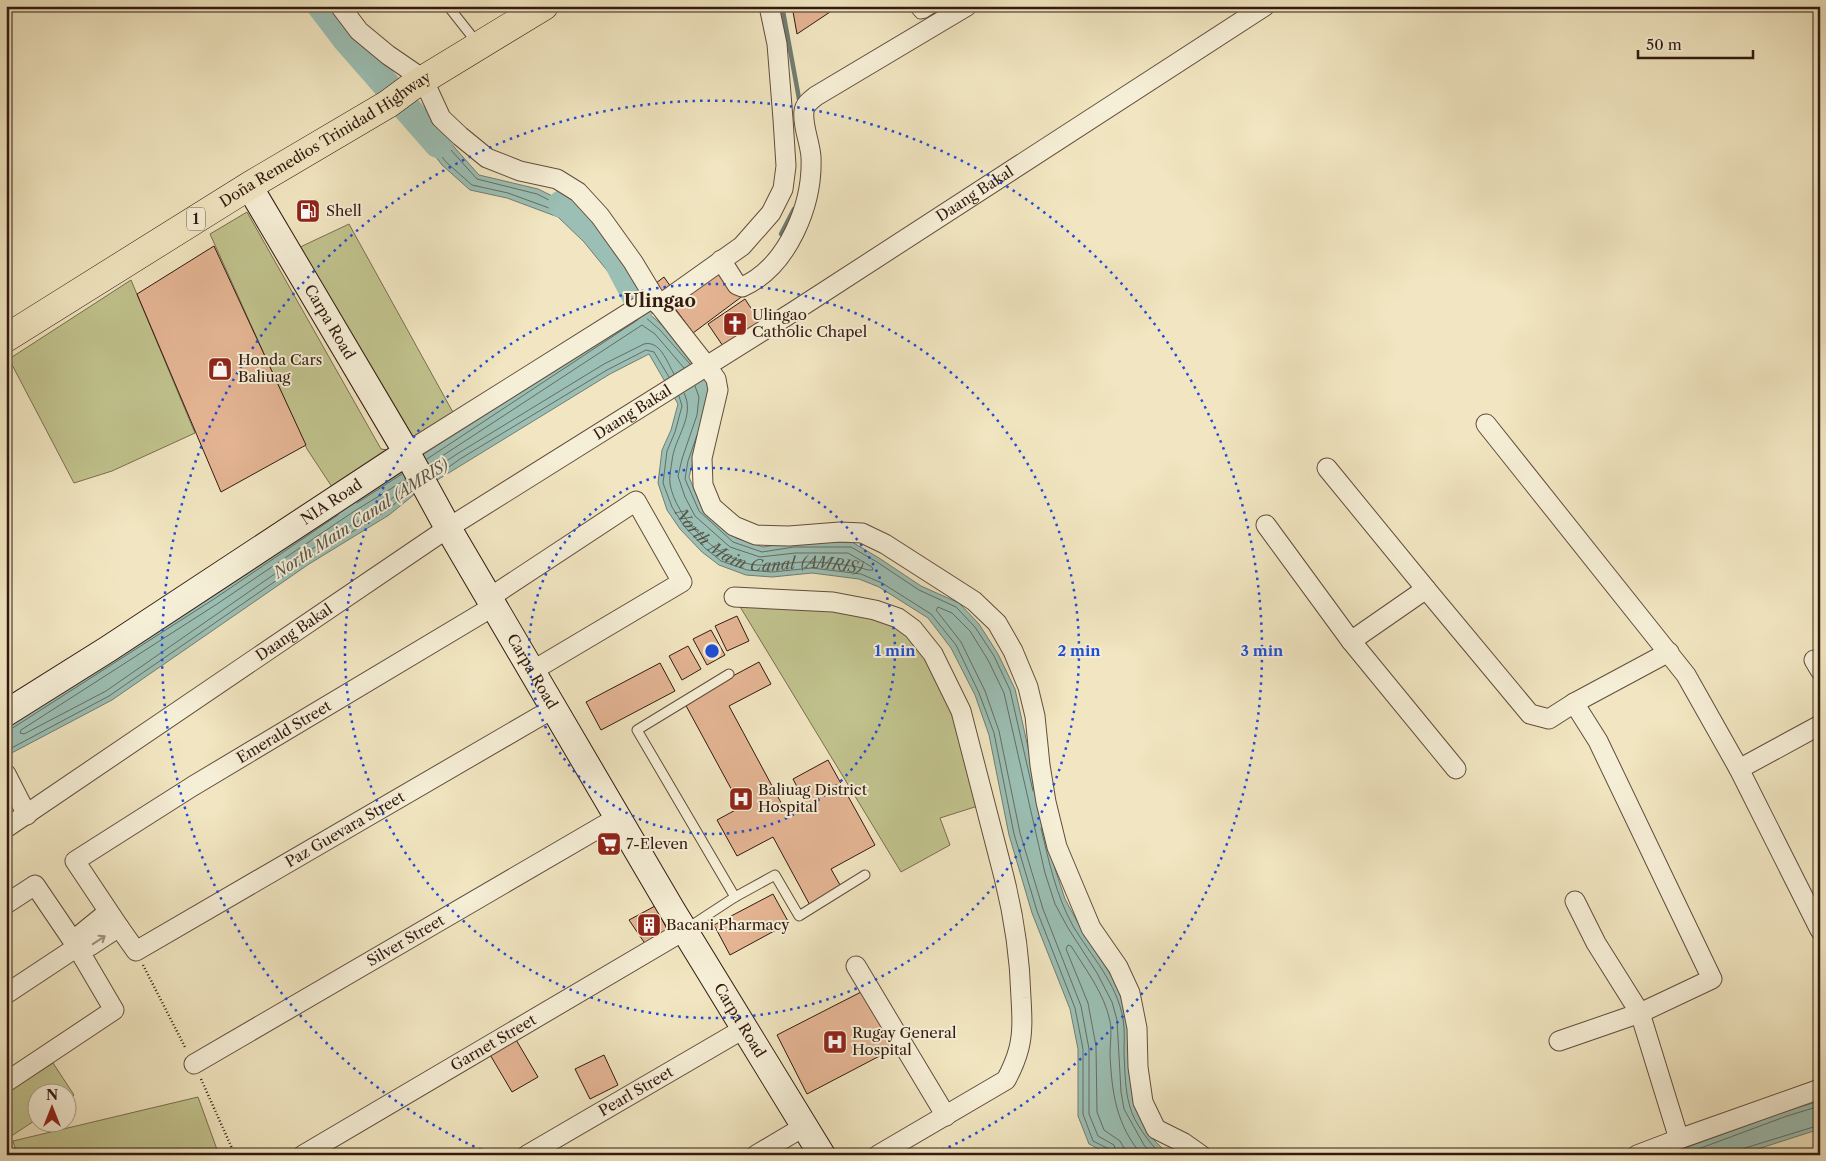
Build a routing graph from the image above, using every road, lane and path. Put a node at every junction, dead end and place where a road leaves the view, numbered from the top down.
1 (340, 6) edge
2 (448, 6) edge
3 (544, 6) edge
4 (769, 6) edge
5 (913, 6) edge
6 (936, 6) edge
7 (967, 6) edge
8 (1265, 6) edge
9 (480, 46) junction
10 (417, 83) junction
11 (249, 186) junction
12 (721, 260) junction
13 (649, 304) junction
14 (6, 338) edge
15 (702, 368) junction
16 (1486, 424) dead end
17 (409, 455) junction
18 (1327, 468) dead end
19 (1266, 525) dead end
20 (448, 528) junction
21 (1426, 589) junction
22 (734, 597) dead end
23 (492, 602) junction
24 (1351, 642) junction
25 (1669, 652) junction
26 (532, 671) junction
27 (729, 674) dead end
28 (1574, 703) junction
29 (554, 708) junction
30 (6, 714) edge
31 (1820, 725) edge
32 (1456, 769) dead end
33 (1739, 769) junction
34 (6, 774) edge
35 (27, 815) junction
36 (618, 817) junction
37 (6, 828) edge
38 (865, 876) dead end
39 (735, 896) junction
40 (1576, 901) dead end
41 (6, 904) edge
42 (1815, 904) edge
43 (113, 919) junction
44 (685, 930) junction
45 (1820, 930) edge
46 (77, 947) junction
47 (856, 966) dead end
48 (6, 994) edge
49 (1640, 1013) junction
50 (745, 1028) junction
51 (1559, 1040) dead end
52 (194, 1064) dead end
53 (6, 1082) edge
54 (1820, 1089) edge
55 (946, 1116) junction
56 (805, 1126) junction
57 (1679, 1139) junction
58 (303, 1155) edge
59 (526, 1155) edge
60 (756, 1155) edge
61 (822, 1155) edge
62 (878, 1155) edge
63 (1201, 1155) edge
64 (1637, 1155) edge

1 - 10 street
2 - 9 lane
3 - 9 highway, Doña Remedios Trinidad Highway / 1
4 - 12 street, NIA Road
5 - 6 lane
7 - 12 street
8 - 15 street, Daang Bakal
9 - 10 highway, Doña Remedios Trinidad Highway / 1
10 - 11 highway, Doña Remedios Trinidad Highway / 1
10 - 13 street
11 - 14 highway, Doña Remedios Trinidad Highway / 1
11 - 17 street, Carpa Road
12 - 13 street, NIA Road
13 - 15 street
13 - 17 street, NIA Road
15 - 20 street, Daang Bakal
15 - 63 street
16 - 25 street
17 - 20 street, Carpa Road
17 - 30 street, NIA Road
18 - 21 street
19 - 24 street
20 - 23 street, Carpa Road
20 - 35 street, Daang Bakal
21 - 24 street
21 - 28 street
22 - 55 street
23 - 26 street, Carpa Road
23 - 26 street, Emerald Street
23 - 43 street, Emerald Street
24 - 32 street
25 - 28 street
25 - 33 street
26 - 29 street, Carpa Road
27 - 39 lane
28 - 49 street
29 - 36 street, Carpa Road
29 - 43 street, Paz Guevara Street
31 - 33 street
33 - 42 street
34 - 35 street
35 - 37 street, Daang Bakal
36 - 44 street, Carpa Road
36 - 52 street, Silver Street
38 - 39 lane
39 - 44 lane
40 - 49 street
41 - 46 street
42 - 45 street
43 - 46 street
44 - 50 street, Carpa Road
44 - 58 street, Garnet Street
46 - 48 street
46 - 53 street
47 - 55 street
49 - 51 street
49 - 57 street
50 - 56 street, Carpa Road
50 - 59 street, Pearl Street
54 - 57 street
55 - 62 street
56 - 60 street
56 - 61 street, Carpa Road
57 - 64 street

